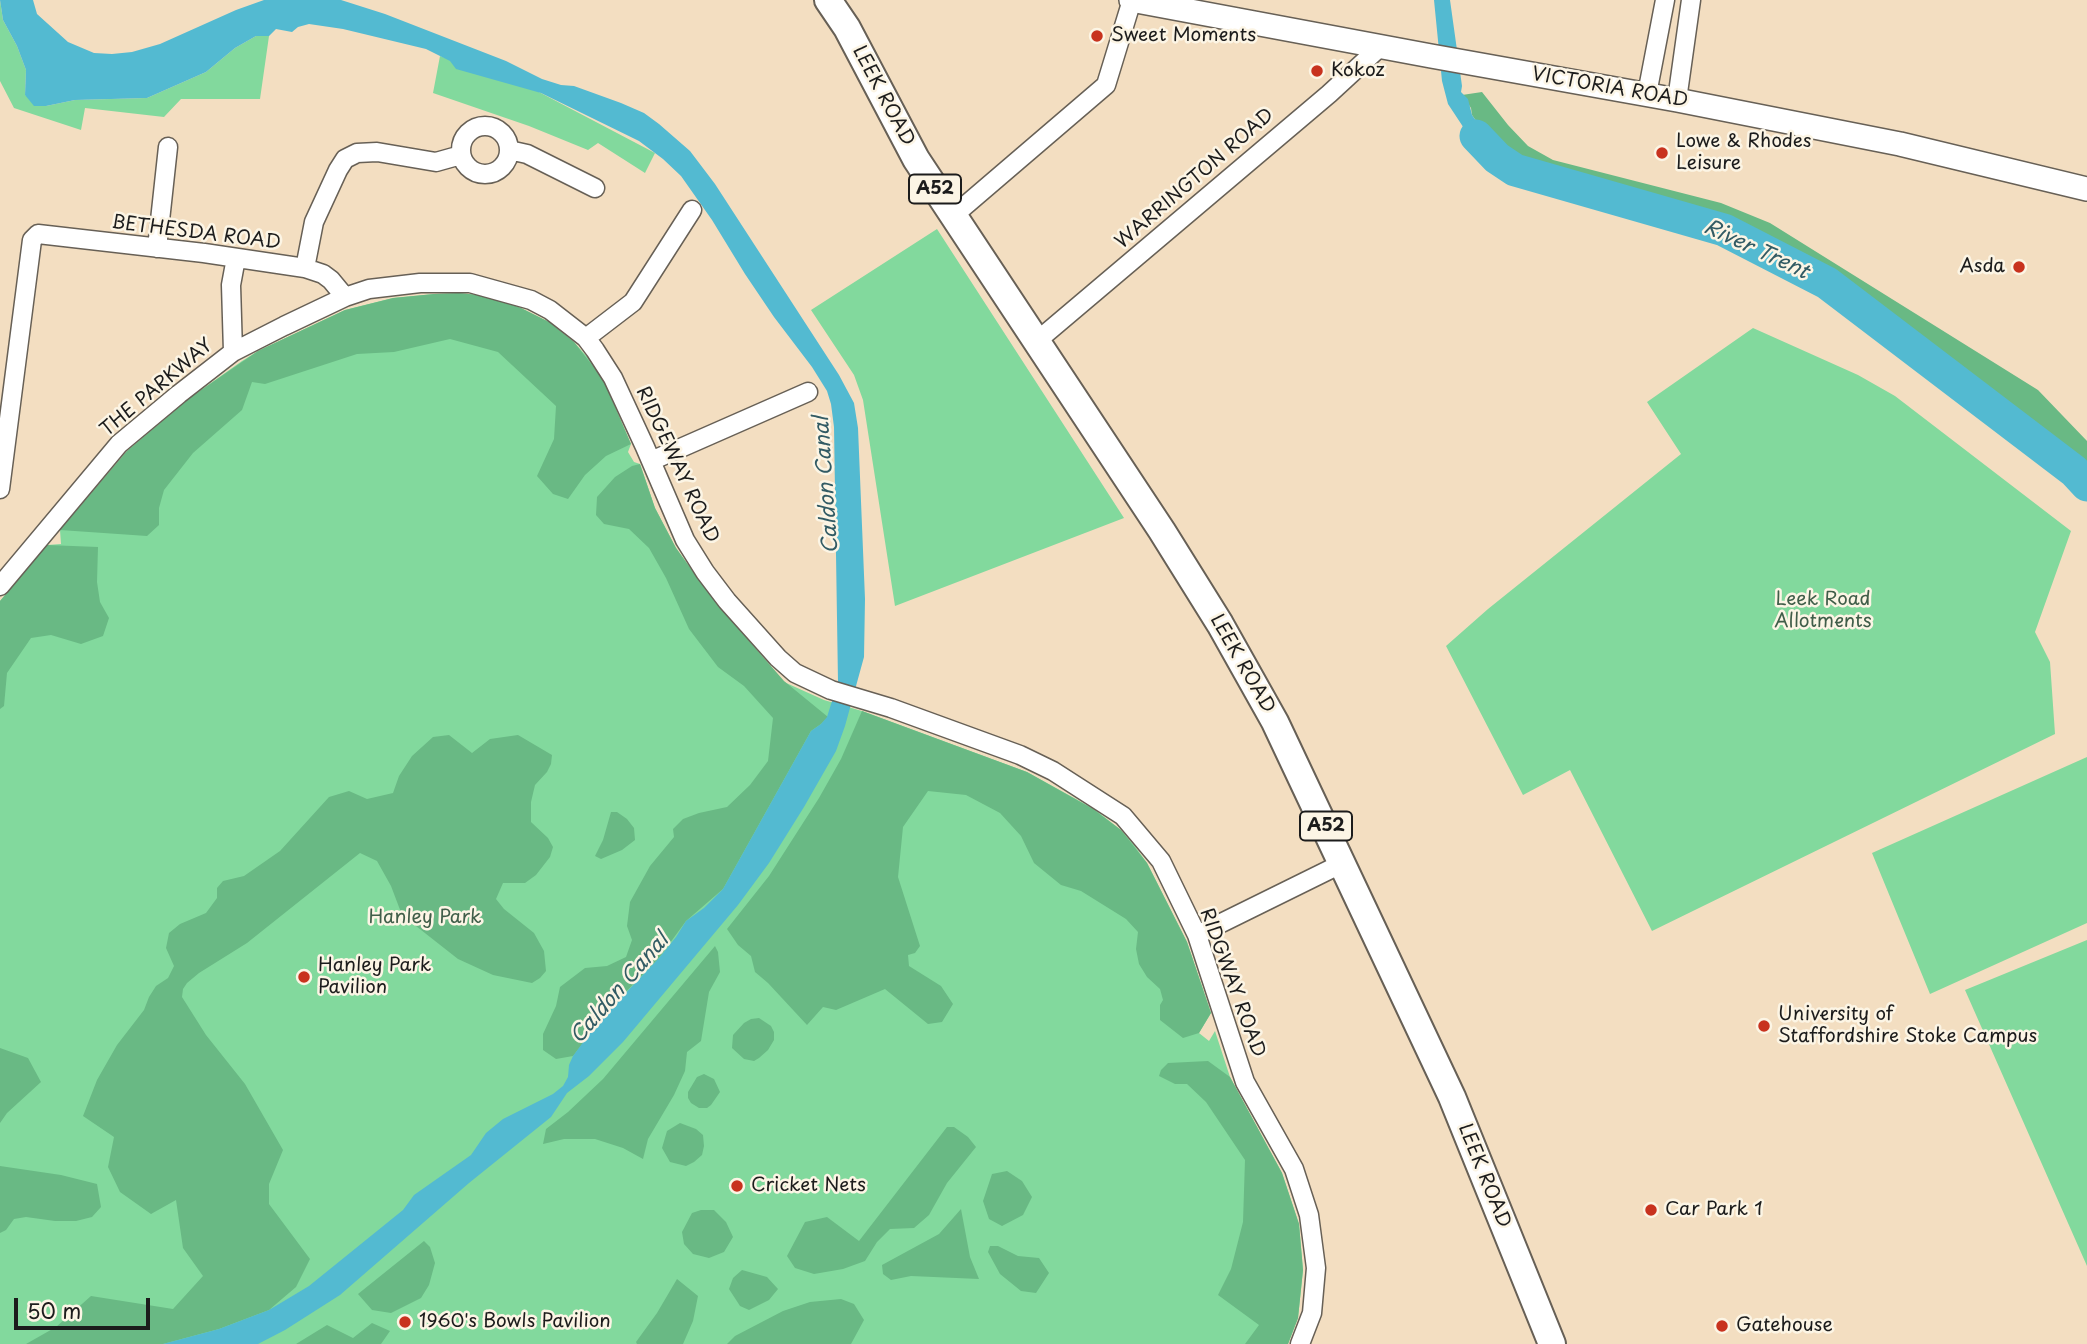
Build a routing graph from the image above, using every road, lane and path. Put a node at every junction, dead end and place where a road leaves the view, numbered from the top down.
1 (828, 0) edge
2 (844, 0) edge
3 (1132, 0) edge
4 (1665, 0) edge
5 (1691, 0) edge
6 (1176, 4) edge
7 (847, 28) junction
8 (1380, 47) junction
9 (1647, 94) junction
10 (1677, 100) junction
11 (168, 148) dead end
12 (509, 150) junction
13 (461, 155) junction
14 (596, 188) dead end
15 (2087, 189) edge
16 (692, 210) dead end
17 (953, 216) junction
18 (157, 248) junction
19 (236, 258) junction
20 (305, 268) junction
21 (345, 297) junction
22 (550, 310) joint
23 (586, 338) junction
24 (1037, 341) junction
25 (233, 352) junction
26 (808, 392) dead end
27 (650, 461) junction
28 (0, 489) edge
29 (8, 565) edge
30 (0, 586) edge
31 (884, 706) joint
32 (1343, 863) junction
33 (1197, 935) junction
34 (1300, 1344) edge
35 (1552, 1344) edge

1 - 7 highway, LEEK ROAD / A52
2 - 7 highway, LEEK ROAD / A52
3 - 6 main road, VICTORIA ROAD
3 - 17 street
4 - 9 street
5 - 10 street
6 - 8 main road, VICTORIA ROAD
7 - 17 highway, LEEK ROAD / A52
8 - 9 main road, VICTORIA ROAD
8 - 24 street, WARRINGTON ROAD
9 - 10 main road, VICTORIA ROAD
10 - 15 main road, VICTORIA ROAD
11 - 18 street
12 - 13 street
12 - 13 street
12 - 14 street
13 - 20 street
16 - 23 street
17 - 24 highway, LEEK ROAD / A52
18 - 19 street, BETHESDA ROAD
18 - 28 street, BETHESDA ROAD
19 - 20 street, BETHESDA ROAD
19 - 25 street, THE PARKWAY
20 - 21 street, BETHESDA ROAD
21 - 22 street, THE PARKWAY
21 - 25 street, THE PARKWAY
22 - 23 street, RIDGEWAY ROAD
23 - 27 street, RIDGEWAY ROAD
24 - 32 highway, LEEK ROAD / A52
25 - 29 street, THE PARKWAY
26 - 27 street
27 - 31 street, RIDGEWAY ROAD
29 - 30 street, THE PARKWAY
31 - 33 street, RIDGWAY ROAD
32 - 33 street
32 - 35 highway, LEEK ROAD / A52
33 - 34 street, RIDGWAY ROAD

